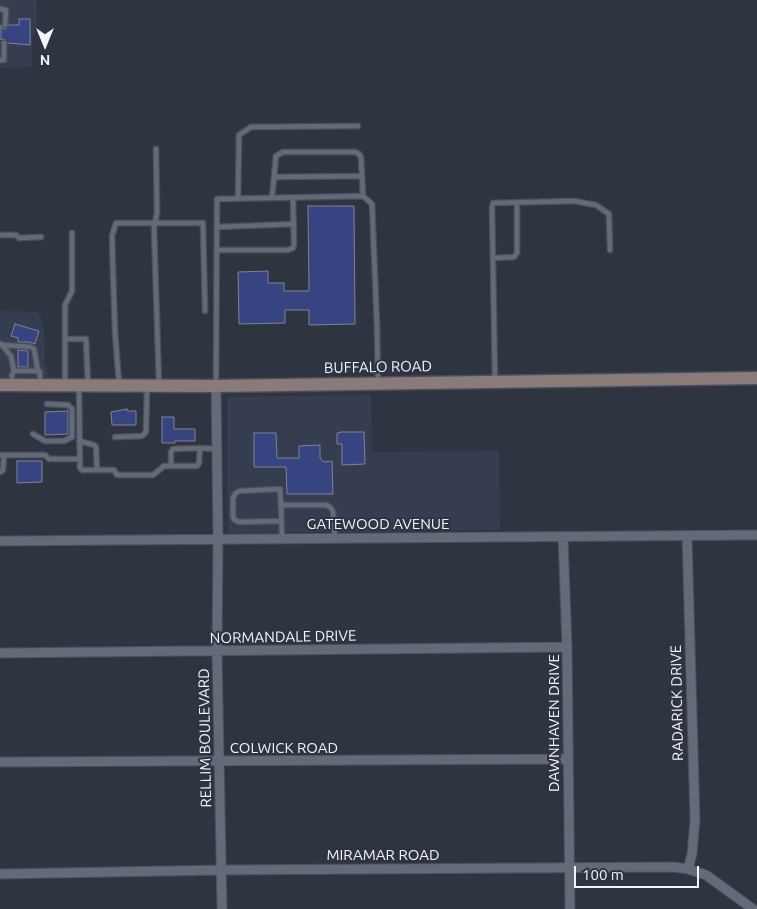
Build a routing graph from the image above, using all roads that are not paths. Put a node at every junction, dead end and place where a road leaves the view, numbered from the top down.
1 (0, 9) edge
2 (5, 25) dead end
3 (4, 43) dead end
4 (0, 60) edge
5 (358, 126) dead end
6 (156, 150) dead end
7 (362, 176) junction
8 (274, 177) junction
9 (363, 196) junction
10 (272, 198) junction
11 (293, 198) junction
12 (238, 199) junction
13 (517, 202) junction
14 (155, 223) junction
15 (294, 224) junction
16 (217, 227) junction
17 (72, 233) dead end
18 (0, 235) edge
19 (42, 237) dead end
20 (216, 250) junction
21 (610, 250) dead end
22 (493, 258) junction
23 (205, 311) dead end
24 (65, 339) junction
25 (1, 344) edge
26 (14, 371) junction
27 (38, 371) junction
28 (757, 378) edge
29 (495, 381) junction
30 (378, 384) junction
31 (6, 385) edge
32 (40, 386) junction
33 (65, 386) junction
34 (83, 386) junction
35 (120, 386) junction
36 (153, 386) junction
37 (216, 386) junction
38 (48, 404) dead end
39 (33, 434) dead end
40 (115, 437) dead end
41 (79, 441) junction
42 (200, 448) junction
43 (217, 449) junction
44 (2, 455) edge
45 (80, 459) junction
46 (171, 466) junction
47 (97, 470) junction
48 (0, 472) edge
49 (281, 505) junction
50 (281, 521) junction
51 (757, 536) edge
52 (563, 537) junction
53 (687, 537) junction
54 (335, 538) junction
55 (218, 539) junction
56 (282, 539) junction
57 (0, 541) edge
58 (567, 648) junction
59 (217, 652) junction
60 (0, 653) edge
61 (568, 759) junction
62 (0, 762) edge
63 (220, 762) junction
64 (569, 867) junction
65 (688, 869) junction
66 (222, 870) junction
67 (0, 874) edge
68 (222, 909) edge
69 (570, 909) edge
70 (753, 909) edge

1 - 2 lane
3 - 4 lane
5 - 12 lane
6 - 14 lane
7 - 8 lane
7 - 8 lane
7 - 9 lane
8 - 10 lane
9 - 11 lane
9 - 30 lane
10 - 11 lane
10 - 12 lane
11 - 15 lane
12 - 16 lane
13 - 21 lane
13 - 22 lane
13 - 22 lane
14 - 23 lane
14 - 35 lane
14 - 36 lane
15 - 16 lane
15 - 20 lane
16 - 20 lane
17 - 24 lane
18 - 19 lane
20 - 37 lane
22 - 29 lane
24 - 33 lane
24 - 34 lane
25 - 26 lane
25 - 27 lane
26 - 27 lane
26 - 31 lane
27 - 32 lane
28 - 29 main road, BUFFALO ROAD
29 - 30 main road, BUFFALO ROAD
30 - 37 main road, BUFFALO ROAD
31 - 32 main road, BUFFALO ROAD
32 - 33 main road, BUFFALO ROAD
33 - 34 main road, BUFFALO ROAD
34 - 35 main road, BUFFALO ROAD
34 - 41 lane
35 - 36 main road, BUFFALO ROAD
36 - 37 main road, BUFFALO ROAD
36 - 40 lane
37 - 43 street, RELLIM BOULEVARD
38 - 39 lane
41 - 45 lane
41 - 47 lane
42 - 43 lane
42 - 46 lane
42 - 46 lane
43 - 55 street, RELLIM BOULEVARD
44 - 45 lane
44 - 48 lane
45 - 47 lane
46 - 47 lane
49 - 50 lane
49 - 50 lane
49 - 54 lane
50 - 56 lane
51 - 53 street, GATEWOOD AVENUE
52 - 53 street, GATEWOOD AVENUE
52 - 54 street, GATEWOOD AVENUE
52 - 58 street, DAWNHAVEN DRIVE
53 - 65 street, RADARICK DRIVE
54 - 56 street, GATEWOOD AVENUE
55 - 56 street, GATEWOOD AVENUE
55 - 57 street, GATEWOOD AVENUE
55 - 59 street, RELLIM BOULEVARD
58 - 59 street, NORMANDALE DRIVE
58 - 61 street, DAWNHAVEN DRIVE
59 - 60 street, NORMANDALE DRIVE
59 - 63 street, RELLIM BOULEVARD
61 - 63 street, COLWICK ROAD
61 - 64 street, DAWNHAVEN DRIVE
62 - 63 street, COLWICK ROAD
63 - 66 street, RELLIM BOULEVARD
64 - 65 street, MIRAMAR ROAD
64 - 66 street, MIRAMAR ROAD
64 - 69 street, DAWNHAVEN DRIVE
65 - 70 street, MIRAMAR ROAD
66 - 67 street, MIRAMAR ROAD
66 - 68 street, RELLIM BOULEVARD

